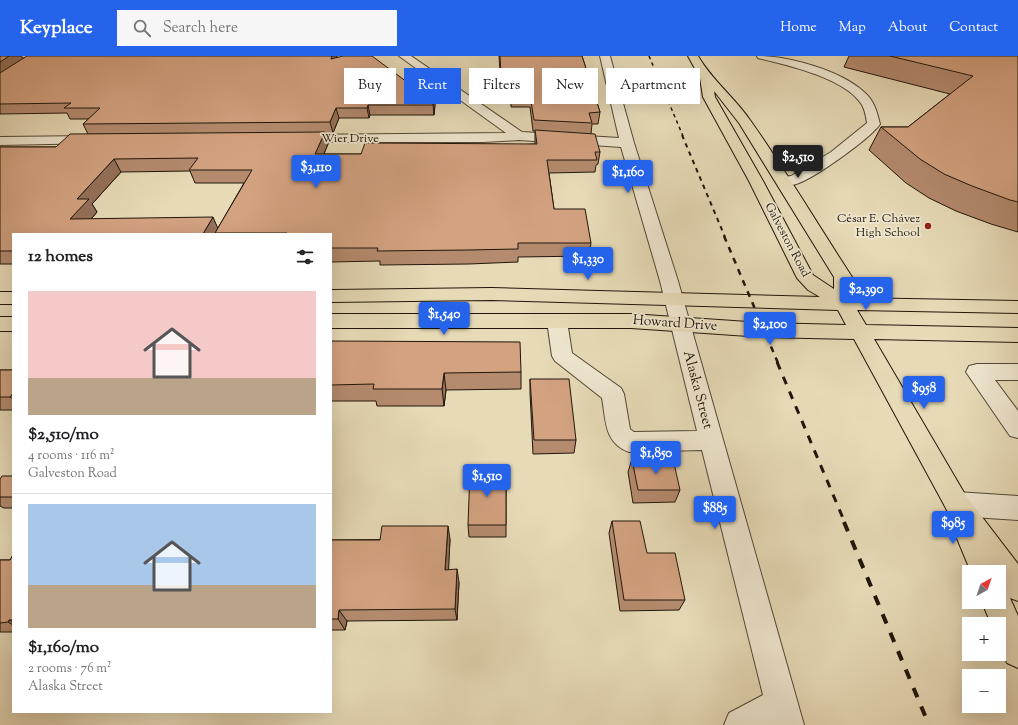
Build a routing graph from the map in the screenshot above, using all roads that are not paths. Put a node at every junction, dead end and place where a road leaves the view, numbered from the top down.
1 (404, 56) edge
2 (605, 56) edge
3 (693, 56) edge
4 (762, 56) edge
5 (704, 75) junction
6 (519, 136) junction
7 (729, 136) junction
8 (754, 136) junction
9 (286, 139) edge
10 (103, 140) edge
11 (0, 141) edge
12 (627, 143) junction
13 (783, 180) junction
14 (332, 296) edge
15 (0, 298) edge
16 (12, 298) edge
17 (673, 299) junction
18 (844, 304) junction
19 (1018, 307) edge
20 (332, 321) edge
21 (557, 321) junction
22 (0, 324) edge
23 (12, 324) edge
24 (680, 325) junction
25 (861, 333) junction
26 (1018, 335) edge
27 (1018, 372) edge
28 (1008, 401) edge
29 (1018, 429) edge
30 (711, 440) junction
31 (957, 504) junction
32 (1018, 508) edge
33 (982, 565) edge
34 (1018, 587) edge
35 (1001, 609) edge
36 (1018, 652) edge
37 (784, 714) edge
38 (741, 725) edge

1 - 6 street
2 - 12 street, Alaska Street
3 - 5 main road, Galveston Road
4 - 13 street
5 - 7 main road, Galveston Road
5 - 8 main road, Galveston Road
6 - 9 street, Wier Drive
6 - 12 street, Wier Drive
7 - 8 main road
7 - 18 main road, Galveston Road
8 - 13 main road, Galveston Road
10 - 11 street
12 - 17 street, Alaska Street
13 - 18 main road, Galveston Road
14 - 17 main road, Howard Drive
15 - 16 main road
17 - 18 main road, Howard Drive
17 - 24 street, Alaska Street
18 - 19 main road, Howard Drive
18 - 25 main road, Galveston Road
20 - 21 main road, Howard Drive
21 - 24 main road, Howard Drive
21 - 30 street
22 - 23 main road
24 - 25 main road, Howard Drive
24 - 30 street, Alaska Street
25 - 26 main road, Howard Drive
25 - 31 main road, Galveston Road
27 - 28 street
28 - 29 street
30 - 37 street, Alaska Street
31 - 32 street
31 - 33 main road, Galveston Road
31 - 34 main road, Galveston Road
35 - 36 main road
37 - 38 street

